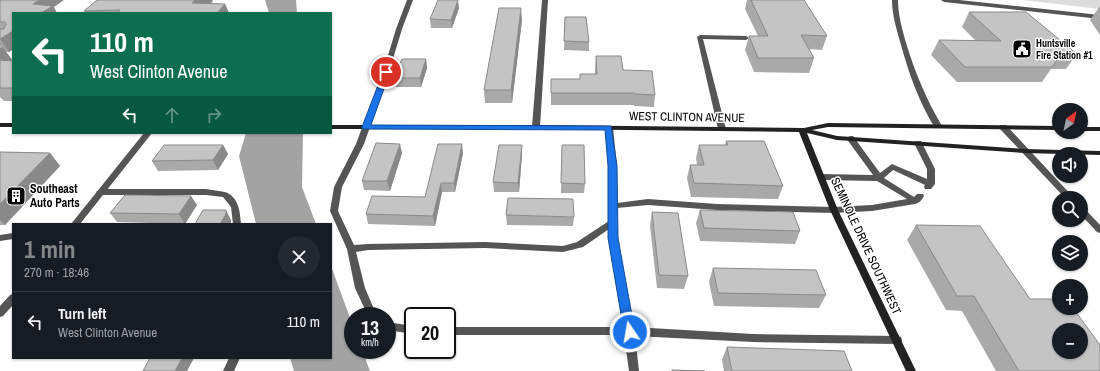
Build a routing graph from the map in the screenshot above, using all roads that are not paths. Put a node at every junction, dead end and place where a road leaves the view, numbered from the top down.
1 (410, 0) edge
2 (545, 0) edge
3 (896, 0) edge
4 (944, 0) edge
5 (1100, 17) edge
6 (746, 38) dead end
7 (0, 125) edge
8 (12, 125) edge
9 (938, 126) junction
10 (332, 127) edge
11 (366, 127) junction
12 (536, 127) junction
13 (1003, 127) junction
14 (609, 128) junction
15 (1052, 128) edge
16 (722, 129) junction
17 (1088, 129) edge
18 (1100, 129) edge
19 (802, 130) junction
20 (147, 134) edge
21 (850, 138) junction
22 (918, 143) junction
23 (1025, 151) junction
24 (1100, 153) edge
25 (821, 177) junction
26 (879, 178) junction
27 (1063, 191) edge
28 (100, 192) junction
29 (613, 206) junction
30 (834, 210) junction
31 (1088, 217) edge
32 (613, 222) junction
33 (76, 223) edge
34 (237, 223) edge
35 (1100, 230) edge
36 (12, 236) edge
37 (0, 238) edge
38 (351, 249) junction
39 (12, 299) edge
40 (368, 307) edge
41 (0, 313) edge
42 (456, 331) edge
43 (630, 332) junction
44 (897, 340) junction
45 (234, 359) edge
46 (228, 371) edge
47 (634, 371) edge
48 (910, 371) edge

1 - 11 street
2 - 12 street
3 - 9 street
4 - 5 street
6 - 16 street
7 - 8 street
9 - 13 street, WEST CLINTON AVENUE
9 - 19 street, WEST CLINTON AVENUE
10 - 11 street, WEST CLINTON AVENUE
11 - 12 street, WEST CLINTON AVENUE
11 - 38 street
12 - 14 street, WEST CLINTON AVENUE
13 - 15 street, WEST CLINTON AVENUE
13 - 23 street
14 - 16 street, WEST CLINTON AVENUE
14 - 29 street
16 - 19 street, WEST CLINTON AVENUE
17 - 18 street
19 - 21 street, WEST CLINTON AVENUE
19 - 25 street, SEMINOLE DRIVE SOUTHWEST
20 - 28 street
21 - 22 street, WEST CLINTON AVENUE
21 - 26 street
22 - 23 street, WEST CLINTON AVENUE
22 - 26 street
23 - 24 street, WEST CLINTON AVENUE
23 - 27 street
25 - 26 street
25 - 30 street, SEMINOLE DRIVE SOUTHWEST
26 - 30 street
28 - 33 street
28 - 34 street
29 - 30 street
29 - 32 street
30 - 44 street, SEMINOLE DRIVE SOUTHWEST
31 - 35 street
32 - 38 street
32 - 43 street
36 - 37 street
38 - 40 street
39 - 41 street
42 - 43 street
43 - 44 street
43 - 47 street
44 - 48 street, SEMINOLE DRIVE SOUTHWEST
45 - 46 street

